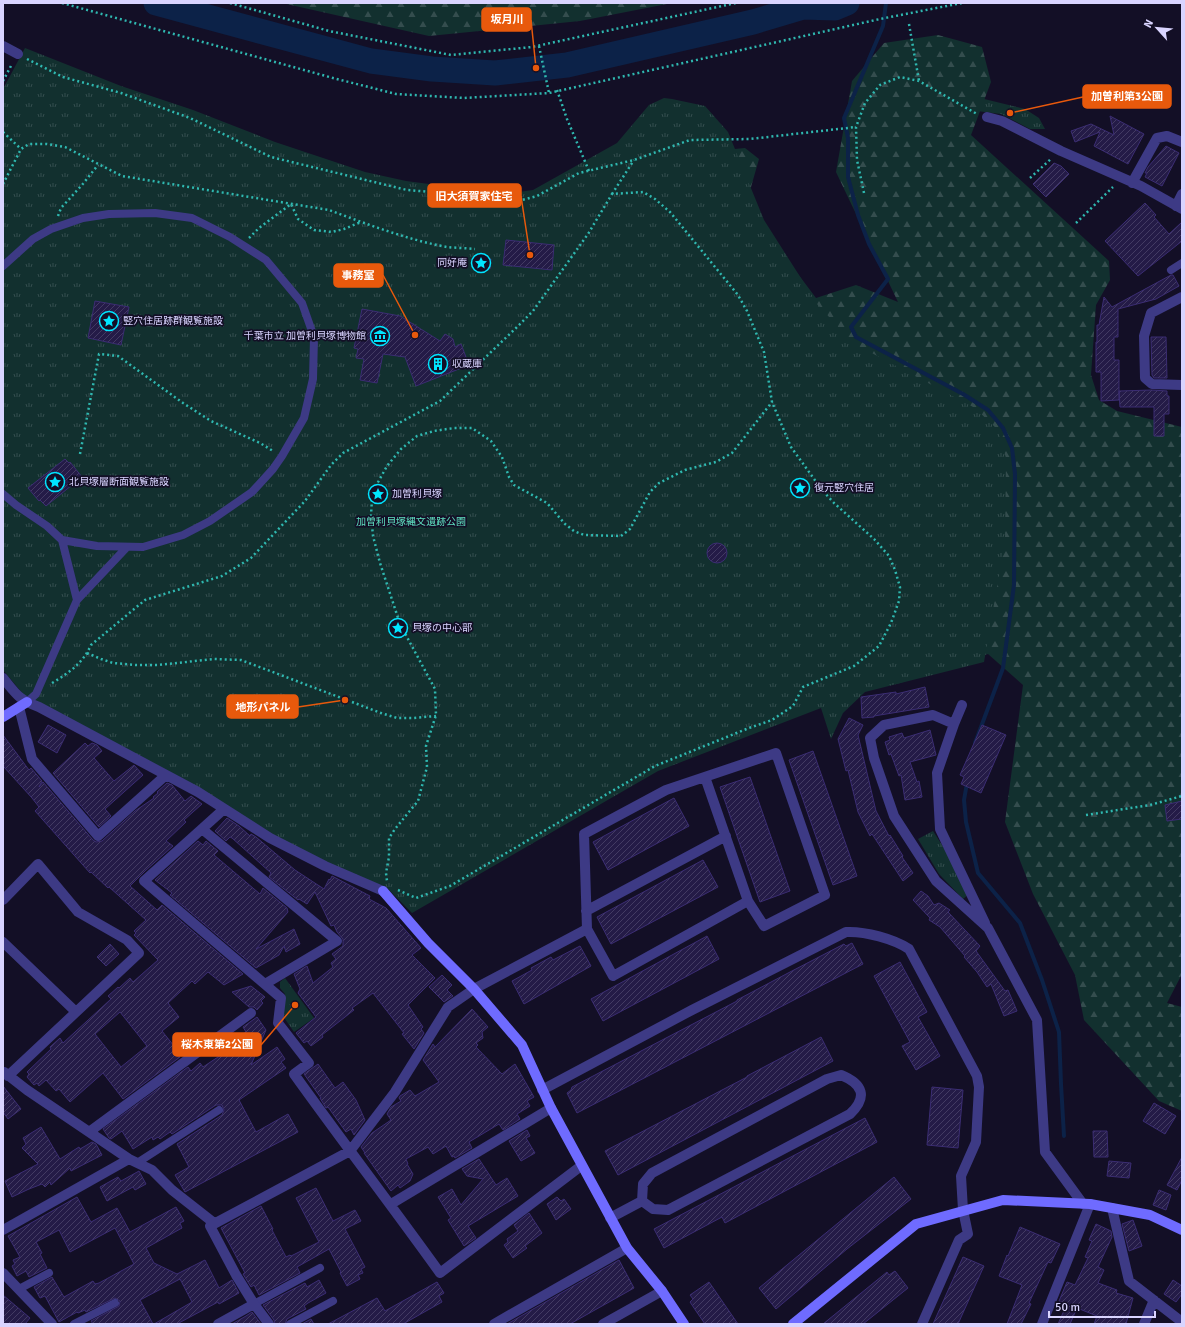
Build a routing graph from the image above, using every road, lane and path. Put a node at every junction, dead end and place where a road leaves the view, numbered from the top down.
1 (62, 3) edge
2 (230, 3) edge
3 (736, 3) edge
4 (962, 3) edge
5 (909, 24) dead end
6 (3, 46) edge
7 (539, 46) junction
8 (18, 54) junction
9 (3, 81) edge
10 (919, 81) junction
11 (557, 90) junction
12 (549, 93) junction
13 (987, 117) joint
14 (856, 127) junction
15 (3, 132) edge
16 (1182, 142) edge
17 (21, 149) junction
18 (1061, 151) junction
19 (634, 160) junction
20 (98, 165) junction
21 (589, 171) junction
22 (1030, 178) dead end
23 (1122, 179) junction
24 (1132, 183) junction
25 (3, 184) edge
26 (864, 192) dead end
27 (612, 194) junction
28 (1182, 194) edge
29 (291, 204) junction
30 (1179, 207) edge
31 (361, 222) junction
32 (1076, 222) dead end
33 (51, 229) junction
34 (243, 245) junction
35 (475, 249) dead end
36 (1182, 263) edge
37 (3, 266) edge
38 (1170, 270) dead end
39 (1182, 297) edge
40 (1182, 385) edge
41 (772, 402) junction
42 (80, 454) dead end
43 (282, 456) junction
44 (3, 494) edge
45 (62, 540) junction
46 (127, 547) junction
47 (77, 600) junction
48 (87, 653) junction
49 (3, 678) edge
50 (36, 694) junction
51 (23, 704) junction
52 (962, 705) dead end
53 (3, 716) edge
54 (436, 716) junction
55 (954, 724) junction
56 (166, 775) junction
57 (705, 778) junction
58 (1182, 796) edge
59 (224, 809) junction
60 (1086, 815) dead end
61 (202, 829) junction
62 (726, 836) junction
63 (383, 881) dead end
64 (387, 881) junction
65 (392, 885) dead end
66 (397, 889) dead end
67 (3, 900) edge
68 (748, 901) junction
69 (586, 911) junction
70 (988, 928) junction
71 (587, 929) junction
72 (3, 942) edge
73 (265, 984) junction
74 (474, 989) junction
75 (76, 1012) junction
76 (251, 1013) dead end
77 (6, 1074) edge
78 (542, 1090) junction
79 (551, 1108) junction
80 (219, 1110) dead end
81 (89, 1132) junction
82 (350, 1151) junction
83 (133, 1161) junction
84 (581, 1166) junction
85 (642, 1201) junction
86 (391, 1204) junction
87 (1087, 1204) junction
88 (1112, 1208) junction
89 (963, 1210) junction
90 (610, 1218) junction
91 (214, 1223) junction
92 (3, 1230) edge
93 (1182, 1230) edge
94 (627, 1248) junction
95 (320, 1268) dead end
96 (3, 1273) edge
97 (49, 1273) dead end
98 (19, 1289) junction
99 (662, 1291) junction
100 (1154, 1300) junction
101 (333, 1301) dead end
102 (115, 1302) dead end
103 (254, 1304) junction
104 (616, 1321) edge
105 (1182, 1322) edge
106 (797, 1323) edge
107 (52, 1324) edge
108 (74, 1324) edge
109 (218, 1324) edge
110 (269, 1324) edge
111 (290, 1324) edge
112 (494, 1324) edge
113 (603, 1324) edge
114 (684, 1324) edge
115 (922, 1324) edge
116 (1042, 1324) edge
117 (1144, 1324) edge

1 - 12 path
2 - 7 path
3 - 7 path
4 - 11 path
5 - 10 path
6 - 8 street
7 - 12 path
8 - 9 path
8 - 21 path
10 - 13 path
10 - 14 path
11 - 12 path
11 - 21 path
13 - 18 street
14 - 19 path
14 - 26 path
15 - 17 path
16 - 24 street
17 - 20 path
17 - 25 path
18 - 22 path
18 - 23 street
19 - 21 path
19 - 27 path
20 - 29 path
20 - 33 path
23 - 24 street
23 - 32 path
24 - 30 street
27 - 41 path
27 - 48 path
28 - 30 street
29 - 31 path
29 - 31 path
29 - 34 path
31 - 35 path
33 - 34 lane
33 - 37 lane
34 - 43 lane
36 - 38 lane
39 - 40 street
41 - 54 path
41 - 66 path
42 - 43 path
43 - 46 lane
44 - 45 lane
45 - 46 lane
45 - 47 lane
46 - 47 lane
47 - 50 lane
48 - 50 path
48 - 54 path
49 - 51 street
50 - 51 lane
51 - 53 street
51 - 56 street
51 - 56 street
52 - 55 street
54 - 64 path
55 - 70 street
55 - 70 street
56 - 59 street
57 - 62 street
57 - 68 street
57 - 69 street
58 - 60 path
59 - 61 street
59 - 74 street
61 - 73 street
61 - 73 street
62 - 68 street
62 - 69 street
63 - 64 path
64 - 65 path
67 - 75 street
68 - 71 street
69 - 71 street
70 - 87 street
71 - 74 street
72 - 75 street
73 - 82 street
74 - 78 street
74 - 82 street
75 - 77 street
76 - 81 street
77 - 81 street
78 - 79 street
78 - 89 street
79 - 84 street
79 - 86 street
80 - 83 lane
81 - 83 street
82 - 86 street
82 - 91 street
83 - 91 street
83 - 92 street
84 - 86 street
84 - 90 street
85 - 85 street
85 - 90 street
87 - 88 street
87 - 89 street
87 - 116 street
88 - 93 street
88 - 100 street
89 - 106 street
89 - 115 street
90 - 94 street
91 - 103 street
94 - 99 street
94 - 112 street
95 - 103 lane
96 - 98 street
97 - 98 lane
98 - 107 street
99 - 104 street
99 - 114 street
100 - 105 street
100 - 117 street
101 - 111 lane
102 - 108 lane
103 - 109 street
103 - 110 street
104 - 113 street

